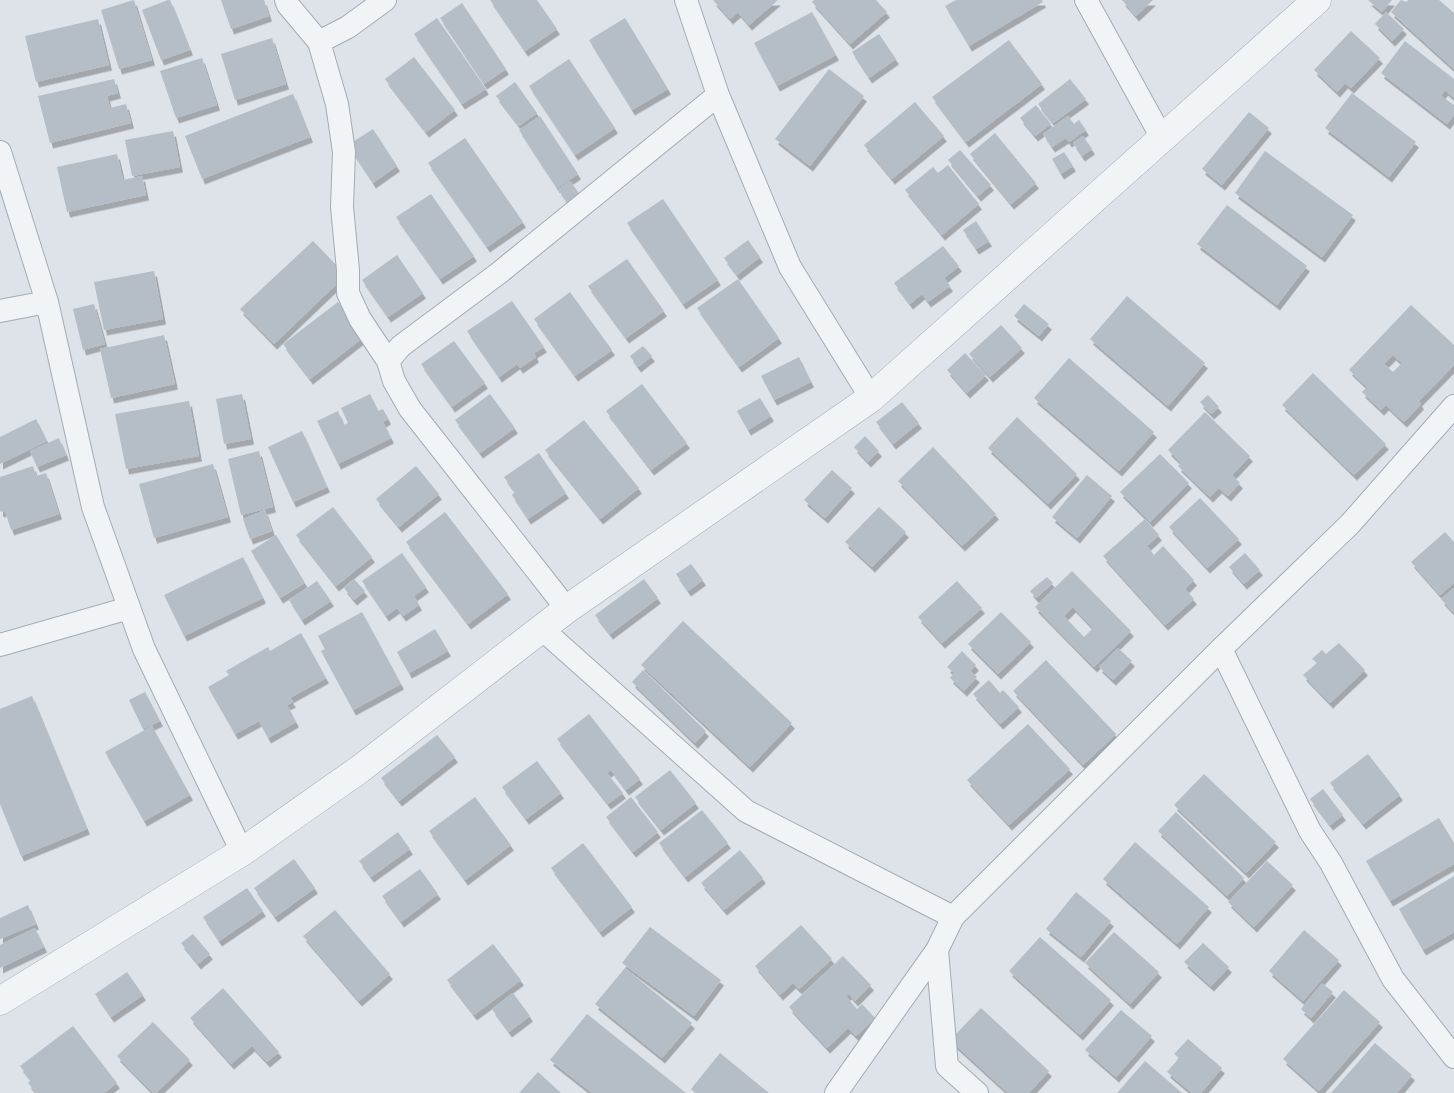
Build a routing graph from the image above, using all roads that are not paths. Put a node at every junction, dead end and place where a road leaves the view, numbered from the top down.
1 (286, 0) edge
2 (385, 0) edge
3 (686, 0) edge
4 (1086, 0) edge
5 (1317, 0) edge
6 (319, 42) junction
7 (718, 95) junction
8 (1162, 138) junction
9 (0, 152) edge
10 (47, 302) junction
11 (0, 312) edge
12 (388, 361) junction
13 (871, 398) junction
14 (1454, 406) edge
15 (129, 608) junction
16 (567, 609) junction
17 (542, 629) junction
18 (0, 645) edge
19 (1221, 648) junction
20 (242, 852) junction
21 (953, 917) junction
22 (937, 950) junction
23 (0, 1001) edge
24 (1454, 1057) edge
25 (836, 1093) edge
26 (977, 1093) edge

1 - 6 street
2 - 6 street
3 - 7 street
4 - 8 street
5 - 8 street
6 - 12 street
7 - 12 street
7 - 13 street
8 - 13 street
9 - 10 street
10 - 11 street
10 - 15 street
12 - 16 street
13 - 16 street
14 - 19 street
15 - 18 street
15 - 20 street
16 - 17 street
17 - 20 street
17 - 21 street
19 - 21 street
19 - 24 street
20 - 23 street
21 - 22 street
22 - 25 street
22 - 26 street

